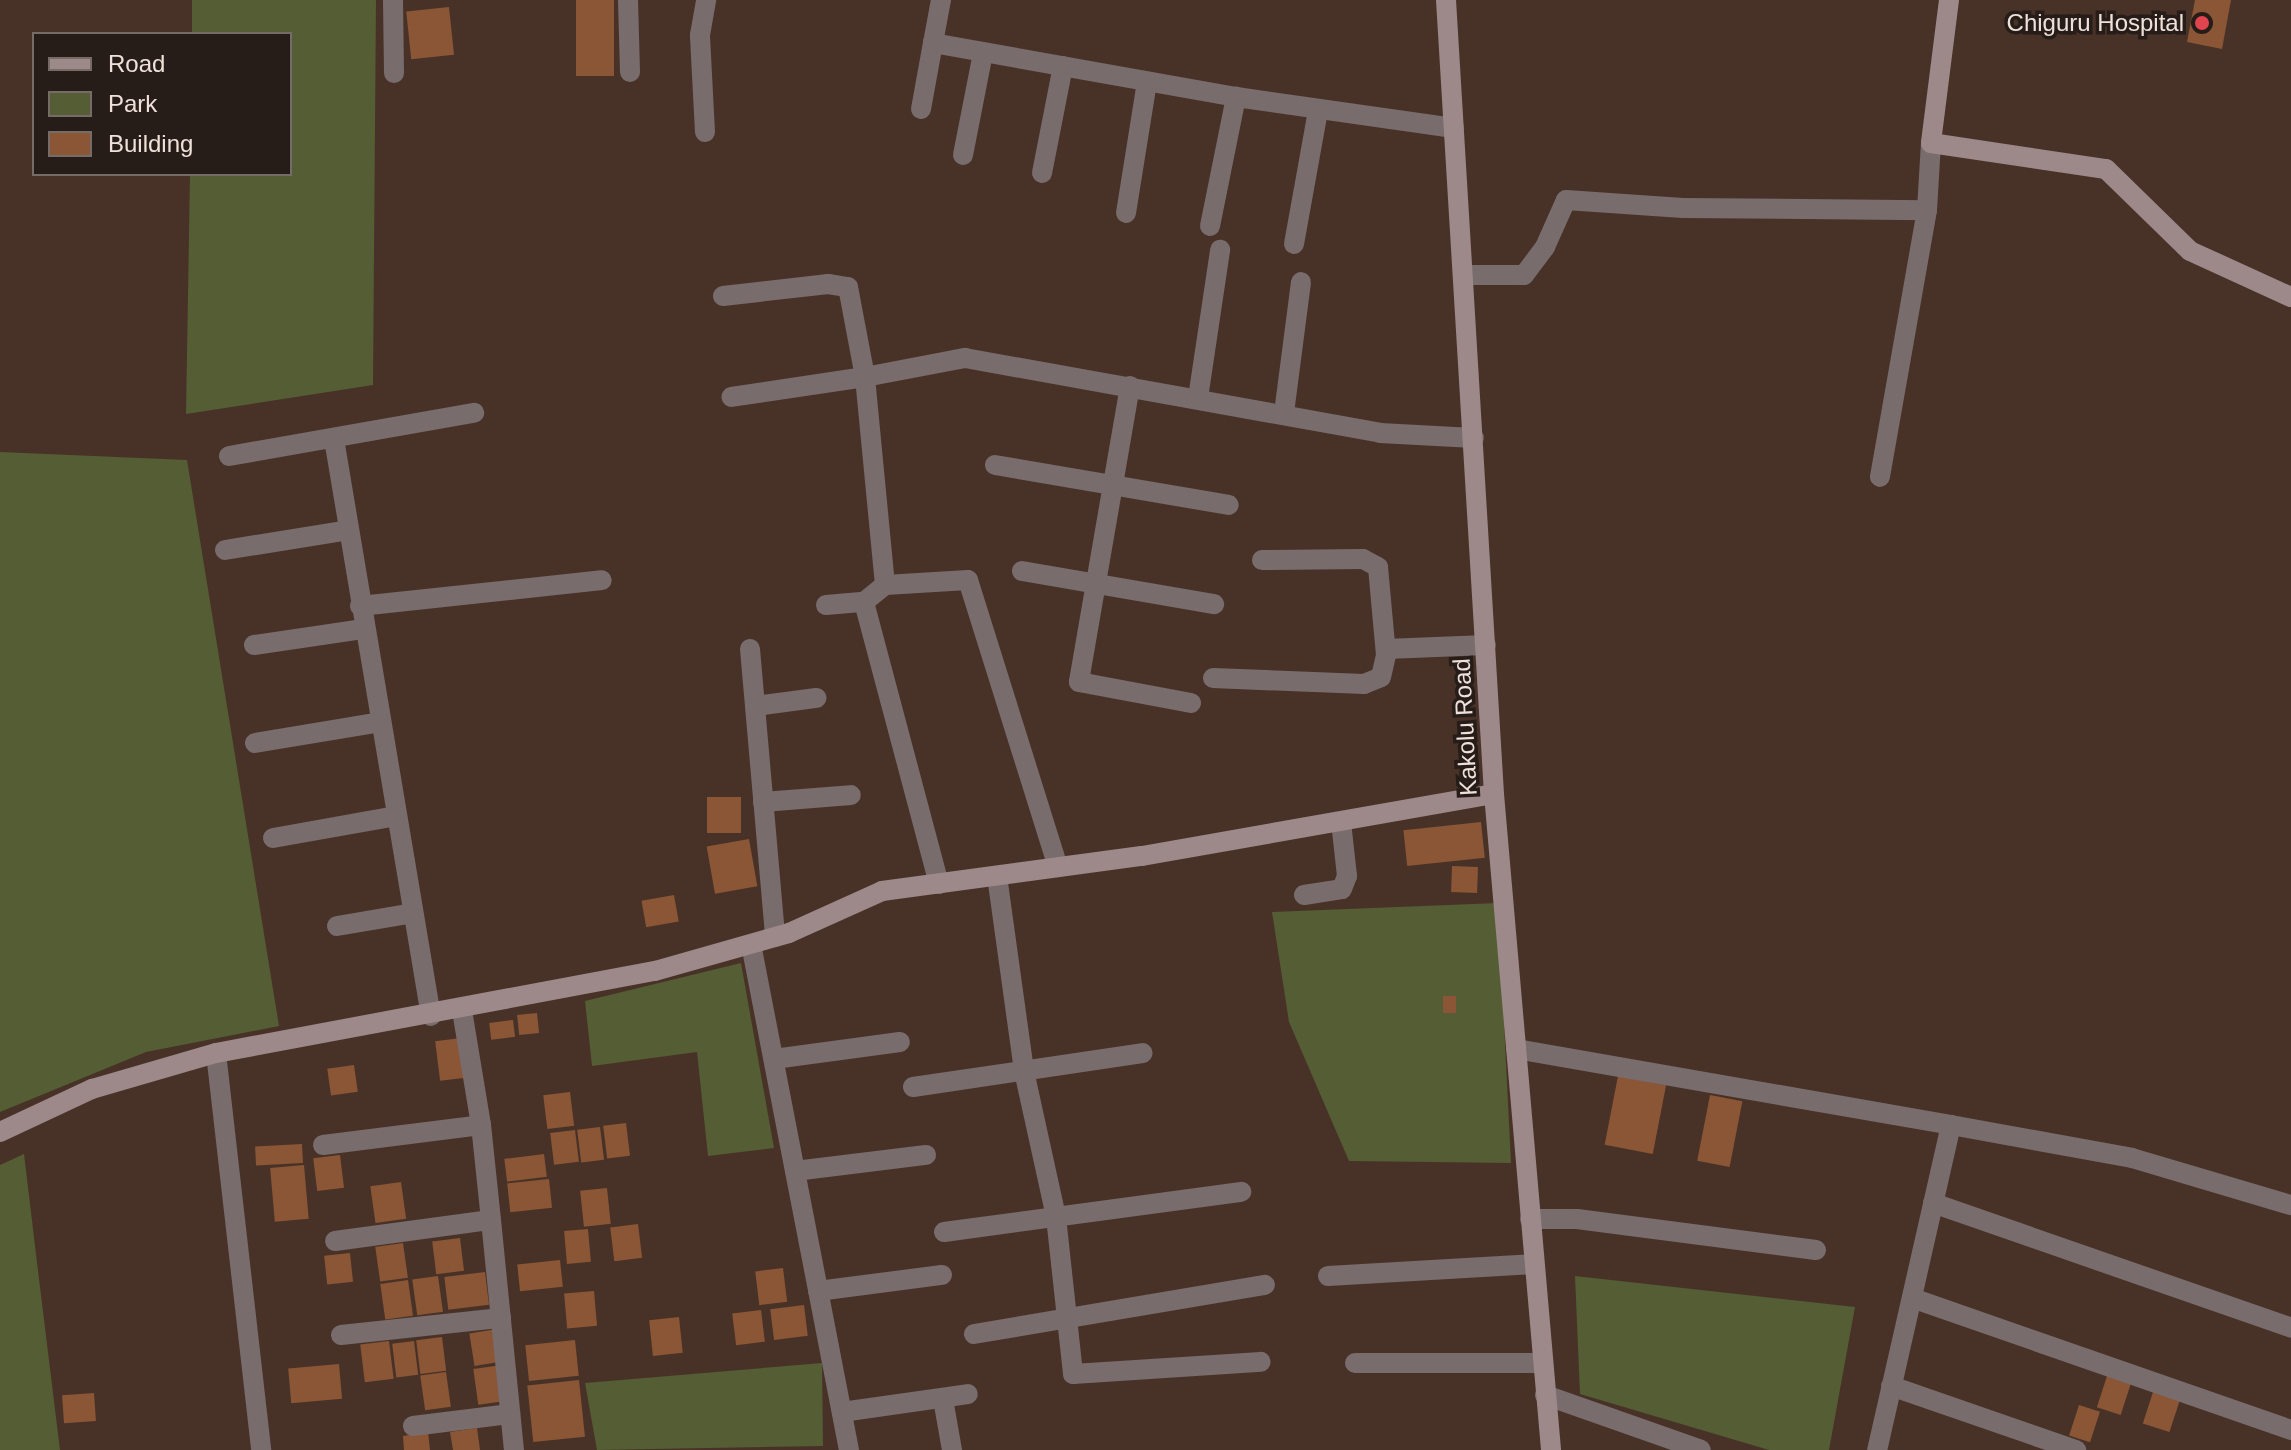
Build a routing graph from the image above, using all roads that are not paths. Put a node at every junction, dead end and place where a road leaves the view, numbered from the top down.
1 (393, 0) edge
2 (628, 0) edge
3 (706, 0) edge
4 (941, 0) edge
5 (1446, 0) edge
6 (1949, 0) edge
7 (933, 43) junction
8 (983, 53) junction
9 (1063, 66) junction
10 (630, 72) dead end
11 (394, 73) dead end
12 (1147, 82) junction
13 (1236, 97) junction
14 (921, 109) dead end
15 (1318, 110) junction
16 (1454, 128) junction
17 (705, 132) dead end
18 (1931, 143) junction
19 (963, 155) dead end
20 (1042, 173) dead end
21 (1927, 210) junction
22 (1126, 213) dead end
23 (1210, 226) dead end
24 (1294, 244) dead end
25 (1220, 250) dead end
26 (1465, 275) junction
27 (1301, 282) dead end
28 (723, 296) dead end
29 (2291, 297) edge
30 (865, 377) junction
31 (1130, 386) junction
32 (731, 397) dead end
33 (1198, 398) junction
34 (474, 413) dead end
35 (1284, 413) junction
36 (1474, 438) junction
37 (334, 439) junction
38 (229, 456) dead end
39 (995, 465) dead end
40 (1880, 477) dead end
41 (1113, 486) junction
42 (1229, 505) dead end
43 (348, 530) junction
44 (225, 550) dead end
45 (1262, 560) dead end
46 (1022, 571) dead end
47 (602, 580) dead end
48 (1096, 584) junction
49 (885, 585) junction
50 (864, 602) junction
51 (1214, 604) dead end
52 (826, 605) dead end
53 (360, 606) junction
54 (364, 629) junction
55 (254, 645) dead end
56 (1486, 645) junction
57 (750, 649) dead end
58 (1386, 649) junction
59 (1213, 678) dead end
60 (816, 698) dead end
61 (1191, 703) dead end
62 (755, 706) junction
63 (380, 722) junction
64 (255, 743) dead end
65 (1494, 794) junction
66 (851, 795) dead end
67 (763, 802) junction
68 (397, 816) junction
69 (1341, 822) junction
70 (273, 838) dead end
71 (1058, 867) junction
72 (997, 876) junction
73 (939, 884) junction
74 (1304, 895) dead end
75 (413, 913) junction
76 (337, 926) dead end
77 (775, 937) junction
78 (751, 944) junction
79 (462, 1010) junction
80 (431, 1016) junction
81 (900, 1042) dead end
82 (1516, 1049) junction
83 (216, 1053) junction
84 (1143, 1053) dead end
85 (774, 1059) junction
86 (1024, 1071) junction
87 (913, 1087) dead end
88 (481, 1125) junction
89 (1951, 1125) junction
90 (0, 1132) edge
91 (323, 1145) dead end
92 (926, 1155) dead end
93 (795, 1171) junction
94 (1241, 1192) dead end
95 (1933, 1203) junction
96 (2291, 1205) edge
97 (1056, 1217) junction
98 (1530, 1219) junction
99 (491, 1220) junction
100 (944, 1232) dead end
101 (335, 1241) dead end
102 (1816, 1250) dead end
103 (1534, 1264) junction
104 (942, 1275) dead end
105 (1328, 1276) dead end
106 (1265, 1285) dead end
107 (818, 1291) junction
108 (1912, 1298) junction
109 (501, 1318) junction
110 (1065, 1319) junction
111 (2291, 1328) edge
112 (974, 1334) dead end
113 (341, 1335) dead end
114 (1261, 1362) dead end
115 (1355, 1363) dead end
116 (1542, 1363) junction
117 (1891, 1386) junction
118 (968, 1394) dead end
119 (1545, 1395) junction
120 (943, 1399) junction
121 (842, 1412) junction
122 (510, 1414) junction
123 (413, 1426) dead end
124 (2291, 1430) edge
125 (261, 1450) edge
126 (514, 1450) edge
127 (849, 1450) edge
128 (952, 1450) edge
129 (1551, 1450) edge
130 (1701, 1450) edge
131 (1877, 1450) edge
132 (2076, 1450) edge

1 - 11 street
2 - 10 street
3 - 17 street
4 - 7 street
5 - 16 main road, Kakolu Road
6 - 18 main road
7 - 8 street
7 - 14 street
8 - 9 street
8 - 19 street
9 - 12 street
9 - 20 street
12 - 13 street
12 - 22 street
13 - 15 street
13 - 23 street
15 - 16 street
15 - 24 street
16 - 26 main road, Kakolu Road
18 - 21 street
18 - 29 main road
21 - 26 street
21 - 40 street
25 - 33 street
26 - 36 main road, Kakolu Road
27 - 35 street
28 - 30 street
30 - 31 street
30 - 32 street
30 - 49 street
31 - 33 street
31 - 41 street
33 - 35 street
34 - 37 street
35 - 36 street
36 - 56 main road, Kakolu Road
37 - 38 street
37 - 43 street
39 - 41 street
41 - 42 street
41 - 48 street
43 - 44 street
43 - 53 street
45 - 58 street
46 - 48 street
47 - 53 street
48 - 51 street
48 - 61 street
49 - 50 street
49 - 71 street
50 - 52 street
50 - 73 street
53 - 54 street
54 - 55 street
54 - 63 street
56 - 58 street
56 - 65 main road, Kakolu Road
57 - 62 street
58 - 59 street
60 - 62 street
62 - 67 street
63 - 64 street
63 - 68 street
65 - 69 main road
65 - 82 main road, Kakolu Road
66 - 67 street
67 - 77 street
68 - 70 street
68 - 75 street
69 - 71 main road
69 - 74 street
71 - 72 main road
72 - 73 main road
72 - 86 street
73 - 77 main road
75 - 76 street
75 - 80 street
77 - 78 main road
78 - 79 main road
78 - 85 street
79 - 80 main road
79 - 88 street
80 - 83 main road
81 - 85 street
82 - 89 street
82 - 98 main road, Kakolu Road
83 - 90 main road
83 - 125 street
84 - 86 street
85 - 93 street
86 - 87 street
86 - 97 street
88 - 91 street
88 - 99 street
89 - 95 street
89 - 96 street
92 - 93 street
93 - 107 street
94 - 97 street
95 - 108 street
95 - 111 street
97 - 100 street
97 - 110 street
98 - 102 street
98 - 103 main road, Kakolu Road
99 - 101 street
99 - 109 street
103 - 105 street
103 - 116 main road, Kakolu Road
104 - 107 street
106 - 110 street
107 - 121 street
108 - 117 street
108 - 124 street
109 - 113 street
109 - 122 street
110 - 112 street
110 - 114 street
115 - 116 street
116 - 119 main road, Kakolu Road
117 - 131 street
117 - 132 street
118 - 120 street
119 - 129 main road, Kakolu Road
119 - 130 street
120 - 121 street
120 - 128 street
121 - 127 street
122 - 123 street
122 - 126 street

